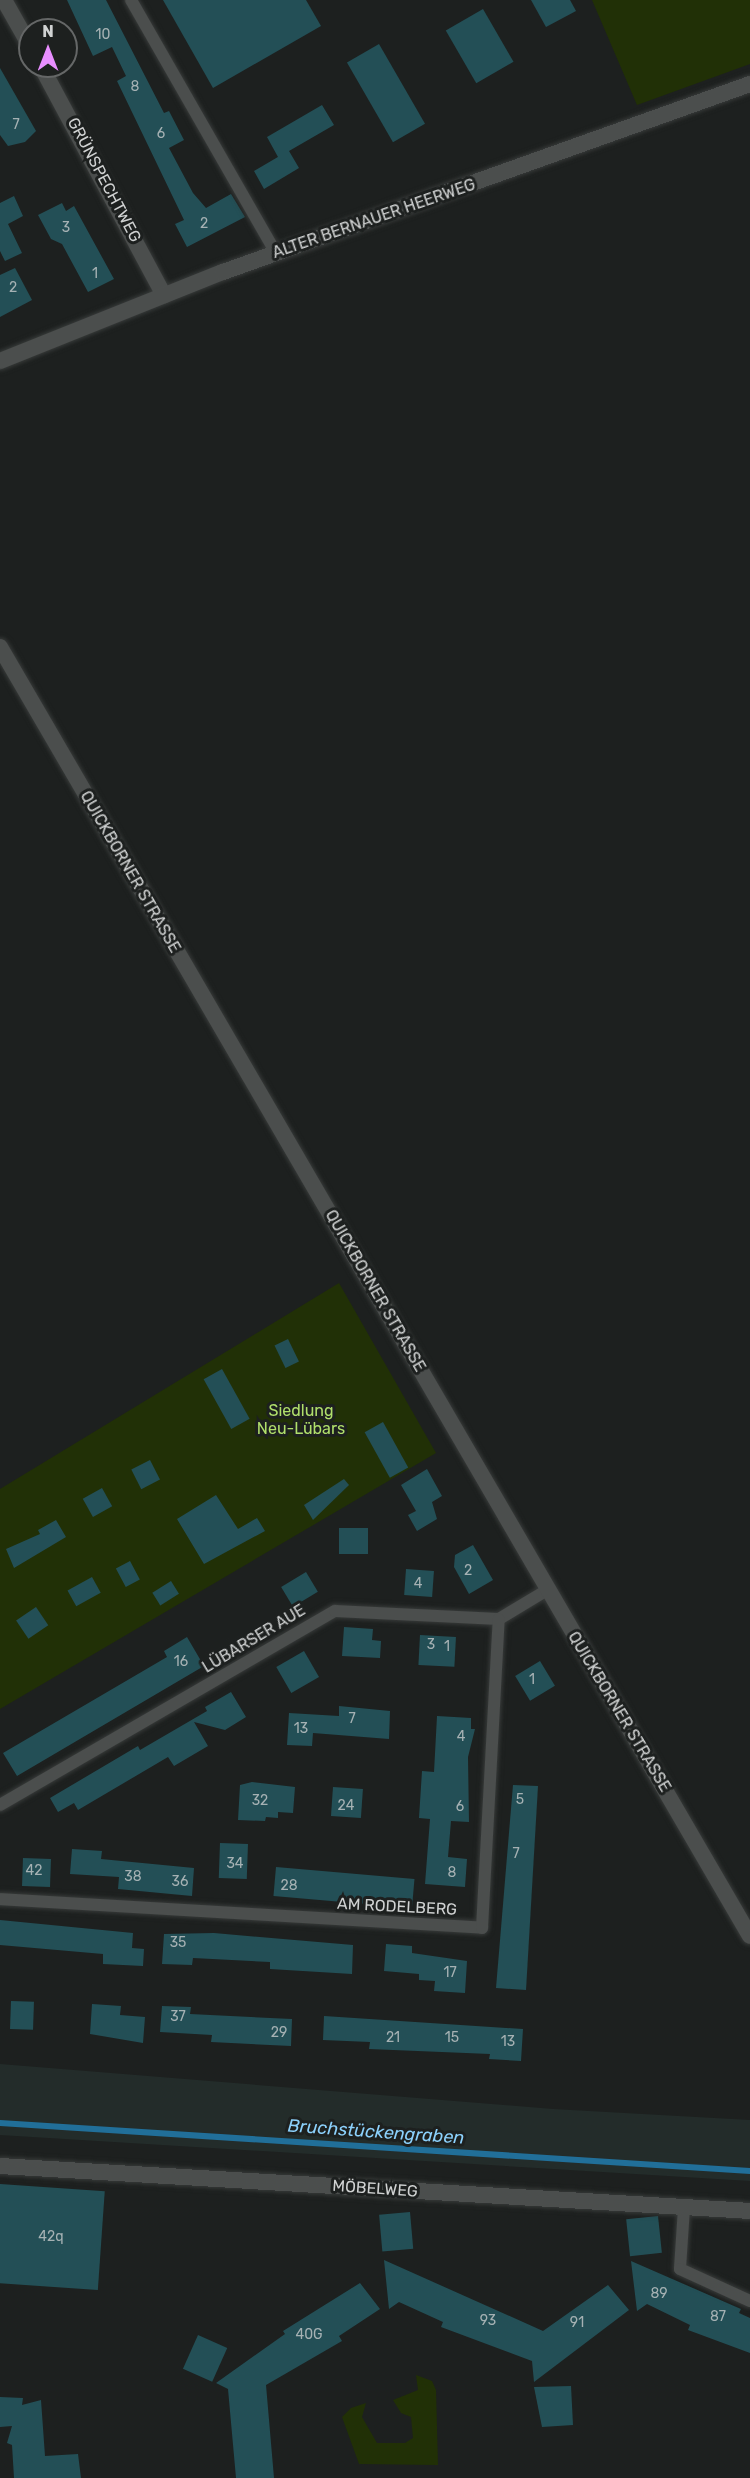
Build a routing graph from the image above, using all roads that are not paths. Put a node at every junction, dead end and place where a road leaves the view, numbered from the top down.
1 (4, 0) edge
2 (131, 0) edge
3 (18, 25) edge
4 (47, 78) edge
5 (750, 84) edge
6 (276, 253) junction
7 (164, 295) junction
8 (0, 361) edge
9 (0, 647) edge
10 (547, 1590) junction
11 (499, 1619) junction
12 (0, 1805) edge
13 (0, 1899) edge
14 (750, 1936) edge
15 (0, 2166) edge
16 (684, 2208) junction
17 (750, 2211) edge
18 (750, 2301) edge

1 - 3 street
2 - 6 lane
4 - 7 street, GRÜNSPECHTWEG
5 - 6 street, ALTER BERNAUER HEERWEG
6 - 7 street, ALTER BERNAUER HEERWEG
7 - 8 street, ALTER BERNAUER HEERWEG
9 - 10 street, QUICKBORNER STRASSE
10 - 11 lane
10 - 14 street, QUICKBORNER STRASSE
11 - 12 lane, LÜBARSER AUE
11 - 13 lane, AM RODELBERG
15 - 16 street, MÖBELWEG
16 - 17 street, MÖBELWEG
16 - 18 lane

